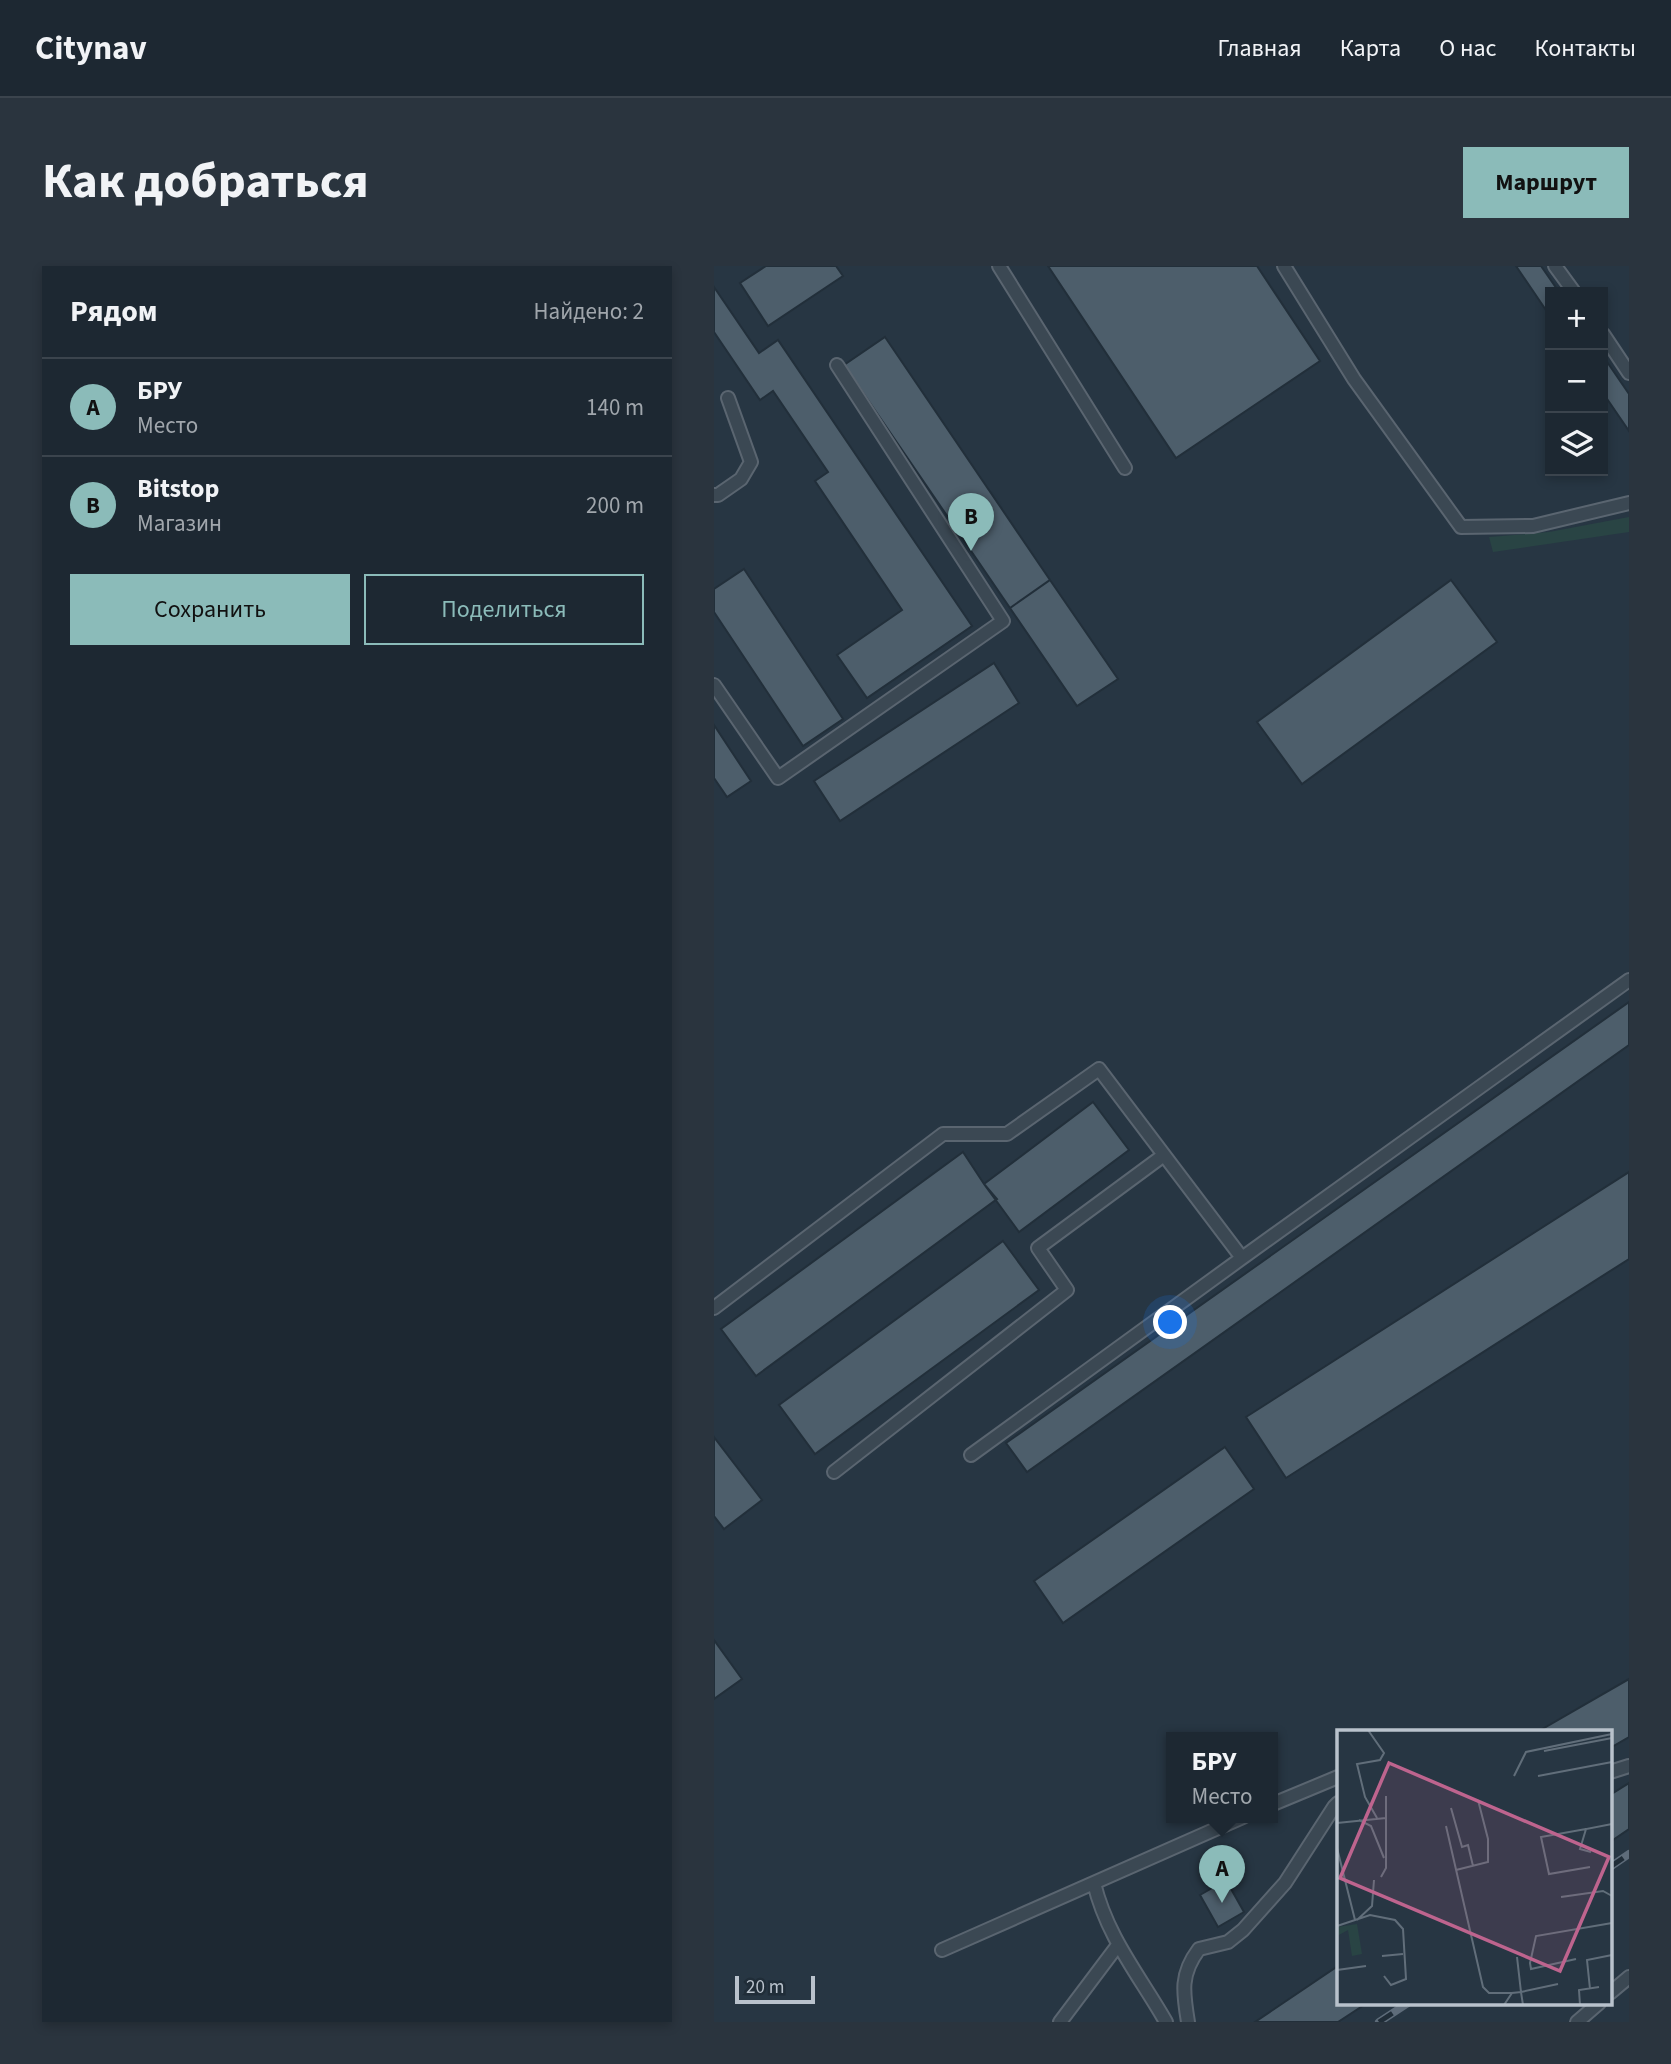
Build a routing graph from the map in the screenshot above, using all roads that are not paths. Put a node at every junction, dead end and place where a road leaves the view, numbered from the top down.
1 (999, 266) edge
2 (1284, 266) edge
3 (1555, 266) edge
4 (1570, 287) edge
5 (1608, 342) edge
6 (837, 365) dead end
7 (1629, 373) edge
8 (728, 398) dead end
9 (1125, 468) dead end
10 (714, 495) edge
11 (1629, 503) edge
12 (714, 685) edge
13 (1629, 980) edge
14 (1164, 1155) junction
15 (1242, 1258) junction
16 (714, 1308) edge
17 (971, 1455) dead end
18 (834, 1472) dead end
19 (1629, 1766) edge
20 (1612, 1771) edge
21 (1337, 1778) edge
22 (1278, 1802) edge
23 (1337, 1805) edge
24 (1229, 1823) edge
25 (1094, 1883) junction
26 (1118, 1945) junction
27 (942, 1950) dead end
28 (1629, 1977) edge
29 (1612, 1991) edge
30 (1598, 2004) edge
31 (1060, 2022) edge
32 (1166, 2022) edge
33 (1188, 2022) edge
34 (1577, 2022) edge

1 - 9 lane
2 - 11 lane
3 - 4 lane
5 - 7 lane
6 - 12 lane
8 - 10 lane
13 - 15 lane
14 - 15 lane
14 - 16 lane
14 - 18 lane
15 - 17 lane
19 - 20 lane
21 - 22 lane
23 - 33 lane
24 - 25 lane
25 - 26 lane
25 - 27 lane
26 - 31 lane
26 - 32 lane
28 - 29 lane
30 - 34 lane

